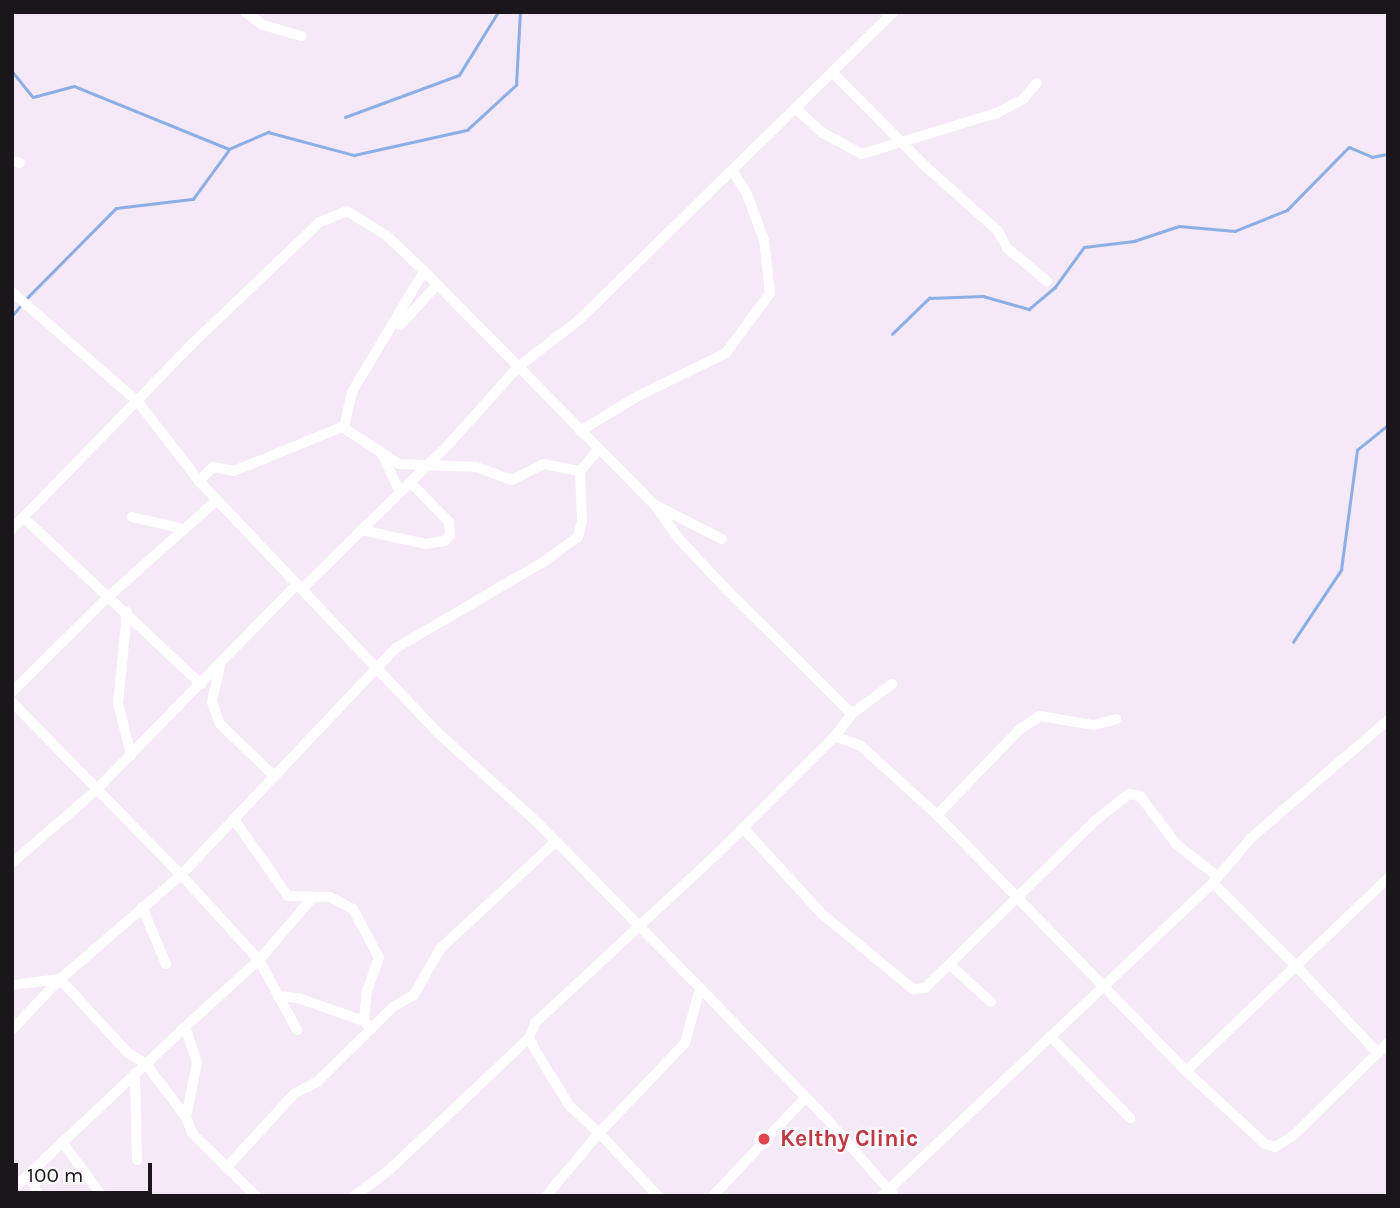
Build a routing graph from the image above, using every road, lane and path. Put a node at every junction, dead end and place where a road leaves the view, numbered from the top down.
1 (245, 12) edge
2 (894, 12) edge
3 (301, 36) dead end
4 (833, 73) junction
5 (1038, 83) dead end
6 (795, 108) junction
7 (904, 143) junction
8 (732, 170) junction
9 (424, 271) junction
10 (1047, 281) dead end
11 (436, 286) junction
12 (13, 294) edge
13 (390, 334) junction
14 (518, 367) junction
15 (138, 402) junction
16 (344, 427) junction
17 (580, 430) junction
18 (599, 449) junction
19 (382, 454) junction
20 (428, 464) junction
21 (580, 471) junction
22 (199, 481) junction
23 (410, 482) junction
24 (400, 492) junction
25 (217, 500) junction
26 (655, 505) junction
27 (132, 517) dead end
28 (24, 518) junction
29 (184, 529) junction
30 (12, 530) edge
31 (361, 530) junction
32 (722, 539) dead end
33 (300, 586) junction
34 (108, 597) junction
35 (127, 612) junction
36 (221, 663) junction
37 (377, 667) junction
38 (201, 684) junction
39 (892, 684) dead end
40 (12, 692) edge
41 (12, 702) edge
42 (852, 715) junction
43 (1116, 719) dead end
44 (1388, 720) edge
45 (835, 736) junction
46 (131, 755) junction
47 (275, 777) junction
48 (95, 791) junction
49 (937, 815) junction
50 (234, 821) junction
51 (743, 828) junction
52 (555, 842) junction
53 (12, 863) edge
54 (181, 875) junction
55 (1388, 878) edge
56 (1215, 879) junction
57 (313, 897) junction
58 (1019, 899) junction
59 (142, 907) junction
60 (640, 927) junction
61 (260, 960) junction
62 (166, 964) dead end
63 (950, 965) junction
64 (1296, 966) junction
65 (60, 979) junction
66 (12, 985) edge
67 (1102, 987) junction
68 (700, 988) junction
69 (278, 996) junction
70 (991, 1002) dead end
71 (367, 1025) junction
72 (14, 1027) edge
73 (185, 1027) junction
74 (298, 1030) dead end
75 (1050, 1036) junction
76 (529, 1038) junction
77 (1388, 1043) edge
78 (1378, 1053) junction
79 (146, 1064) junction
80 (1186, 1070) junction
81 (135, 1073) junction
82 (806, 1097) junction
83 (186, 1117) junction
84 (1130, 1118) dead end
85 (599, 1133) junction
86 (62, 1143) junction
87 (137, 1160) dead end
88 (226, 1168) junction
89 (29, 1174) junction
90 (12, 1190) edge
91 (546, 1193) edge
92 (888, 1194) edge
93 (39, 1196) edge
94 (102, 1196) edge
95 (256, 1196) edge
96 (354, 1196) edge
97 (658, 1196) edge
98 (713, 1196) edge

1 - 3 street
2 - 4 street
4 - 6 street
4 - 7 street
5 - 7 street
6 - 7 street
6 - 8 street
7 - 10 street
8 - 14 street
8 - 17 street
9 - 11 street
9 - 13 street
9 - 15 street
11 - 13 street
11 - 14 street
12 - 15 street
13 - 16 street
14 - 17 street
14 - 20 street
15 - 22 street
15 - 28 street
16 - 19 street
16 - 22 street
17 - 18 street
18 - 21 street
18 - 26 street
19 - 20 street
19 - 24 street
20 - 21 street
20 - 23 street
21 - 37 street
22 - 25 street
23 - 24 street
23 - 31 street
24 - 31 street
25 - 29 street
25 - 33 street
26 - 32 street
26 - 42 street
27 - 29 street
28 - 30 street
28 - 34 street
29 - 34 street
31 - 33 street
33 - 36 street
33 - 37 street
34 - 35 street
34 - 40 street
35 - 38 street
35 - 46 street
36 - 38 street
36 - 47 street
37 - 47 street
37 - 52 street
38 - 46 street
39 - 42 street
41 - 48 street
42 - 45 street
43 - 49 street
44 - 56 street
45 - 49 street
45 - 51 street
46 - 48 street
47 - 50 street
48 - 53 street
48 - 54 street
49 - 58 street
50 - 54 street
50 - 57 street
51 - 60 street
51 - 63 street
52 - 60 street
52 - 71 street
54 - 59 street
54 - 61 street
55 - 64 street
56 - 58 street
56 - 64 street
56 - 67 street
57 - 61 street
57 - 71 street
58 - 63 street
58 - 67 street
59 - 62 street
59 - 65 street
60 - 68 street
60 - 76 street
61 - 69 street
61 - 73 street
63 - 70 street
64 - 78 street
64 - 80 street
65 - 66 street
65 - 72 street
65 - 79 street
67 - 75 street
67 - 80 street
68 - 82 street
68 - 85 street
69 - 71 street
69 - 74 street
71 - 88 street
73 - 79 street
73 - 83 street
75 - 84 street
75 - 92 street
76 - 85 street
76 - 96 street
77 - 78 street
78 - 80 street
79 - 81 street
79 - 83 street
81 - 86 street
81 - 87 street
82 - 92 street
82 - 98 street
83 - 88 street
85 - 91 street
85 - 97 street
86 - 89 street
86 - 94 street
88 - 95 street
89 - 90 street
89 - 93 street

